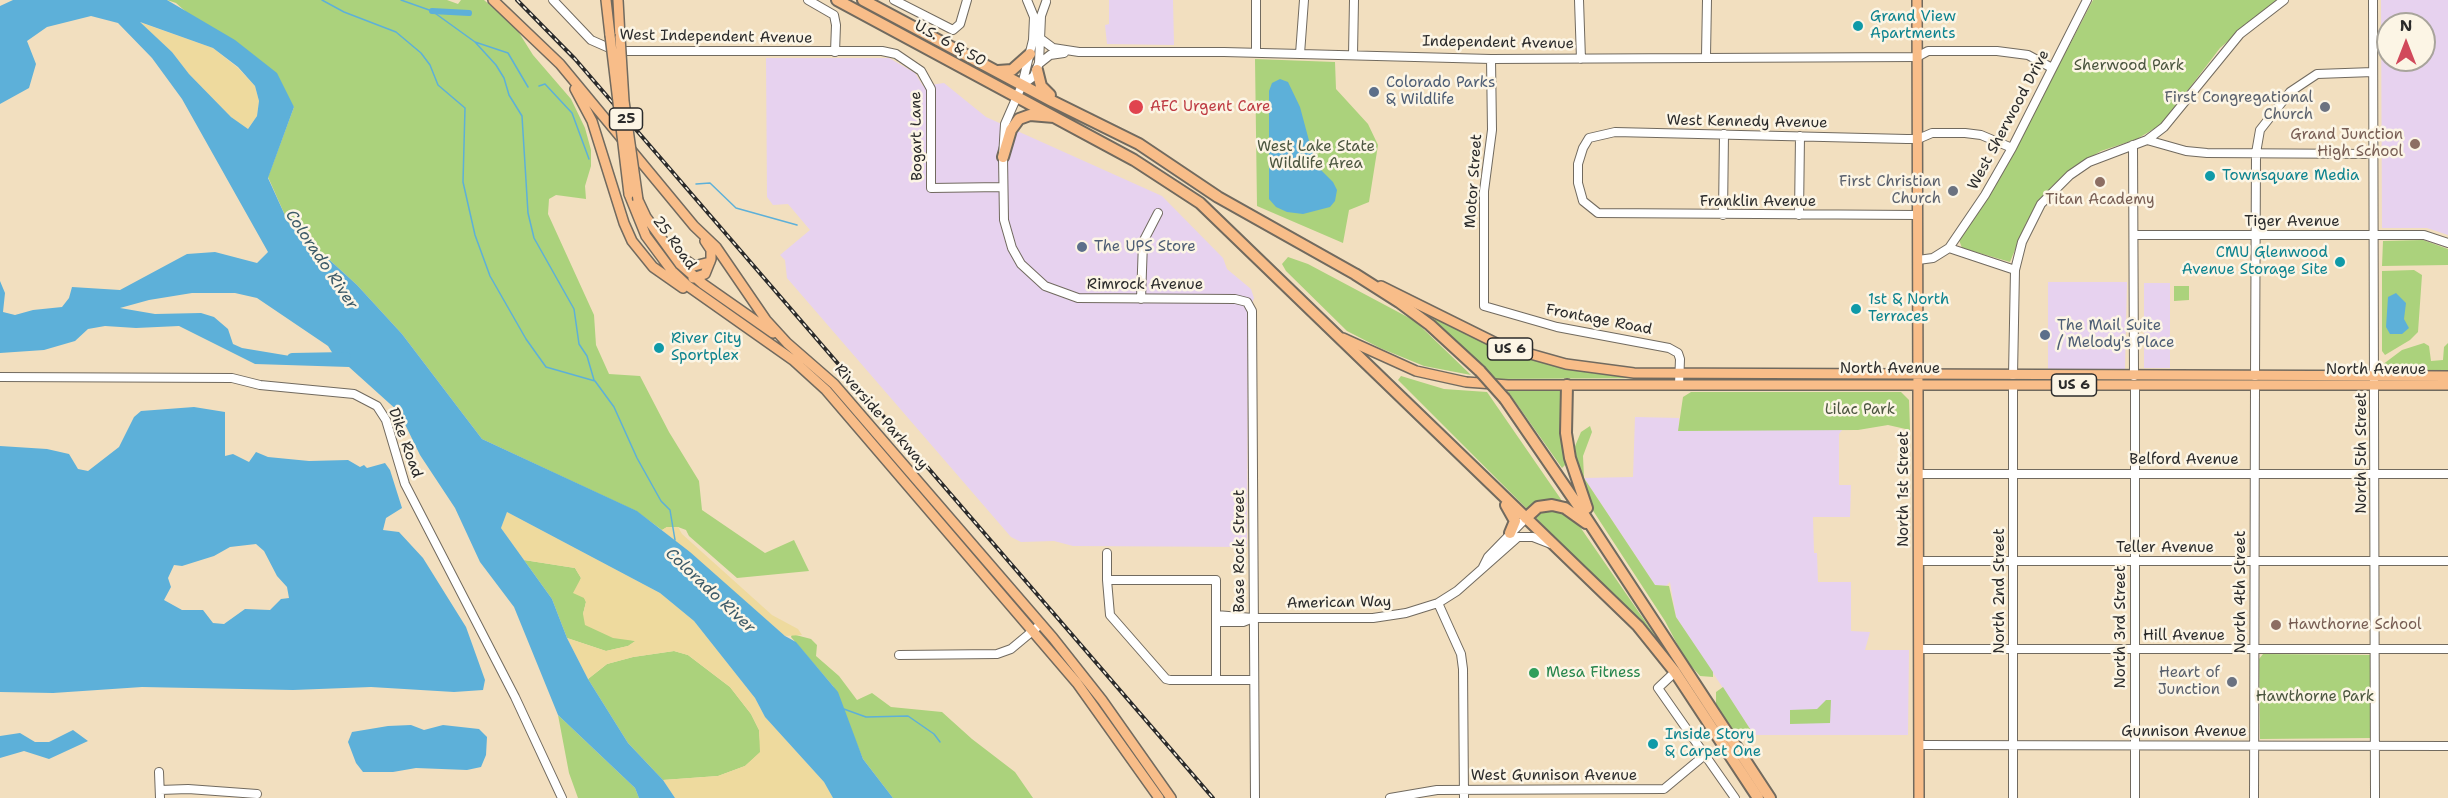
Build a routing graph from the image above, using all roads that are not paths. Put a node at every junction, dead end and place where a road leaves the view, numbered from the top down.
1 (493, 0) edge
2 (553, 0) edge
3 (606, 0) edge
4 (618, 0) edge
5 (808, 0) edge
6 (837, 0) edge
7 (863, 0) edge
8 (894, 0) edge
9 (967, 0) edge
10 (1256, 0) edge
11 (1304, 0) edge
12 (1354, 0) edge
13 (1579, 0) edge
14 (1707, 0) edge
15 (1917, 0) edge
16 (2088, 0) edge
17 (2284, 0) edge
18 (2373, 0) edge
19 (1028, 1) edge
20 (1048, 1) edge
21 (615, 36) junction
22 (1041, 39) junction
23 (835, 52) junction
24 (1079, 52) junction
25 (1256, 53) junction
26 (1030, 54) junction
27 (1300, 54) junction
28 (1353, 55) junction
29 (1706, 56) junction
30 (1917, 57) junction
31 (1581, 58) junction
32 (1491, 59) junction
33 (560, 64) junction
34 (1038, 67) junction
35 (2052, 68) junction
36 (994, 70) junction
37 (2373, 72) junction
38 (1022, 85) junction
39 (1016, 98) junction
40 (1052, 101) junction
41 (1055, 117) junction
42 (1724, 134) junction
43 (1800, 136) junction
44 (1918, 139) junction
45 (2147, 140) junction
46 (2133, 145) junction
47 (2012, 148) junction
48 (2256, 153) junction
49 (2374, 154) junction
50 (1002, 157) junction
51 (1002, 187) junction
52 (1158, 213) dead end
53 (1598, 213) joint
54 (1723, 215) junction
55 (1799, 215) junction
56 (1918, 215) junction
57 (694, 226) junction
58 (2135, 235) junction
59 (2255, 235) junction
60 (2374, 236) junction
61 (662, 241) junction
62 (2448, 243) edge
63 (1949, 248) junction
64 (664, 260) junction
65 (1918, 260) junction
66 (710, 262) junction
67 (2015, 270) junction
68 (1355, 274) junction
69 (696, 278) junction
70 (1141, 299) junction
71 (1250, 304) joint
72 (1484, 306) joint
73 (723, 310) junction
74 (1341, 337) junction
75 (787, 343) junction
76 (779, 350) joint
77 (1680, 374) junction
78 (2448, 376) edge
79 (0, 377) edge
80 (1919, 380) junction
81 (2013, 380) junction
82 (2135, 380) junction
83 (2255, 380) junction
84 (2375, 381) junction
85 (1567, 385) junction
86 (1679, 385) junction
87 (2448, 385) edge
88 (888, 455) junction
89 (2376, 455) junction
90 (1465, 458) junction
91 (2255, 460) junction
92 (1919, 474) junction
93 (2013, 474) junction
94 (2135, 474) junction
95 (2255, 474) junction
96 (2275, 474) junction
97 (2361, 474) junction
98 (2375, 474) junction
99 (2448, 474) edge
100 (2375, 489) junction
101 (2255, 493) junction
102 (1526, 518) junction
103 (1510, 533) junction
104 (1597, 534) junction
105 (1556, 546) junction
106 (1107, 554) dead end
107 (1919, 561) junction
108 (2013, 561) junction
109 (2375, 561) junction
110 (2448, 561) edge
111 (2135, 562) junction
112 (2254, 562) junction
113 (1483, 567) junction
114 (1107, 580) junction
115 (1438, 603) junction
116 (1216, 618) junction
117 (1253, 618) junction
118 (1038, 627) junction
119 (1919, 649) junction
120 (2013, 649) junction
121 (2135, 649) junction
122 (2375, 649) junction
123 (2448, 649) edge
124 (2255, 650) junction
125 (899, 655) dead end
126 (1675, 672) junction
127 (1216, 680) junction
128 (1254, 680) junction
129 (1919, 745) junction
130 (2013, 746) junction
131 (2135, 746) junction
132 (2255, 746) junction
133 (2375, 746) junction
134 (2448, 746) edge
135 (1706, 754) junction
136 (159, 772) dead end
137 (1664, 789) junction
138 (160, 794) edge
139 (257, 794) dead end
140 (1464, 794) edge
141 (1580, 794) edge
142 (562, 798) edge
143 (1159, 798) edge
144 (1171, 798) edge
145 (1255, 798) edge
146 (1390, 798) edge
147 (1664, 798) edge
148 (1735, 798) edge
149 (1758, 798) edge
150 (1770, 798) edge
151 (1919, 798) edge
152 (2013, 798) edge
153 (2135, 798) edge
154 (2254, 798) edge
155 (2375, 798) edge

1 - 33 main road, Riverside Parkway
2 - 23 street, West Independent Avenue
3 - 21 main road, 25 Road / 25
4 - 21 main road, 25 Road / 25
5 - 23 street
6 - 39 highway, U.S. 6 & 50
7 - 36 highway, U.S. 6 & 50
8 - 9 street
10 - 25 street
11 - 27 street
12 - 28 street
13 - 31 street
14 - 29 street
15 - 30 main road, North 1st Street
16 - 35 street, West Sherwood Drive
17 - 45 street
18 - 37 street, North 5th Street
19 - 20 street
19 - 26 street
20 - 22 street
21 - 61 main road, 25 Road / 25, bridge
21 - 64 main road, 25 Road / 25, bridge
22 - 24 street, Independent Avenue
22 - 34 street
23 - 51 street, Bogart Lane
24 - 25 street, Independent Avenue
24 - 34 street, Independent Avenue
25 - 27 street, Independent Avenue
26 - 36 highway
26 - 38 street
27 - 28 street, Independent Avenue
28 - 32 street, Independent Avenue
29 - 30 street, Independent Avenue
29 - 31 street, Independent Avenue
30 - 35 street, Independent Avenue
30 - 44 main road, North 1st Street
31 - 32 street, Independent Avenue
32 - 72 street, Motor Street
33 - 57 main road, Riverside Parkway
33 - 73 main road, Riverside Parkway
34 - 38 street, Independent Avenue
34 - 40 highway
35 - 47 street, West Sherwood Drive
36 - 38 highway, U.S. 6 & 50
37 - 48 street, North 4th Street
37 - 49 street, North 5th Street
38 - 39 street, Rimrock Avenue
38 - 40 highway, U.S. 6 & 50
39 - 41 highway, U.S. 6 & 50
39 - 50 street, Rimrock Avenue
40 - 68 highway, U.S. 6 & 50
41 - 50 highway
41 - 74 highway, U.S. 6 & 50
42 - 43 street, West Kennedy Avenue
42 - 53 street, West Kennedy Avenue
42 - 54 street
43 - 44 street, West Kennedy Avenue
43 - 55 street
44 - 47 street, West Kennedy Avenue
44 - 56 main road, North 1st Street
45 - 46 street, North 2nd Street
45 - 48 street
46 - 58 street, North 3rd Street
46 - 67 street, North 2nd Street
47 - 63 street, West Sherwood Drive
48 - 49 street
48 - 59 street, North 4th Street
49 - 60 street, North 5th Street
50 - 51 street, Rimrock Avenue
51 - 70 street, Rimrock Avenue
52 - 70 street
53 - 54 street, Franklin Avenue
54 - 55 street, Franklin Avenue
55 - 56 street, Franklin Avenue
56 - 65 main road, North 1st Street
57 - 66 main road
57 - 75 main road, Riverside Parkway
58 - 59 street, Tiger Avenue
58 - 82 street, North 3rd Street
59 - 60 street, Tiger Avenue
59 - 83 street, North 4th Street
60 - 62 street, Tiger Avenue
60 - 84 street, North 5th Street
61 - 66 main road
61 - 69 main road, 25 Road / 25
63 - 65 street
63 - 67 street
64 - 69 main road
64 - 73 main road, 25 Road / 25
65 - 80 main road, North 1st Street
66 - 69 main road
67 - 81 street, North 2nd Street
68 - 77 main road, North Avenue / US 6
68 - 104 highway, U.S. 6 & 50, bridge
69 - 75 main road, 25 Road / 25
70 - 71 street, Rimrock Avenue
71 - 117 street, Base Rock Street
72 - 77 street, Frontage Road
73 - 76 main road, 25 Road / 25
74 - 85 main road, North Avenue / US 6
74 - 90 highway, U.S. 6 & 50
75 - 88 main road, Riverside Parkway
76 - 88 main road, Riverside Parkway
77 - 80 main road, North Avenue / US 6
77 - 86 street, Frontage Road
78 - 84 main road, North Avenue
79 - 142 street, Dike Road
80 - 81 main road, North Avenue / US 6
80 - 81 main road, North Avenue / US 6
80 - 86 main road, North Avenue / US 6
80 - 92 main road, North 1st Street
81 - 82 main road, North Avenue / US 6
81 - 82 main road, North Avenue / US 6
81 - 93 street, North 2nd Street
82 - 83 main road, North Avenue
82 - 83 main road, North Avenue / US 6
82 - 94 street, North 3rd Street
83 - 84 main road, North Avenue
83 - 84 main road, North Avenue
83 - 91 street, North 4th Street
84 - 87 main road, North Avenue
84 - 89 street, North 5th Street
85 - 86 main road, North Avenue / US 6
85 - 104 highway
88 - 118 main road, Riverside Parkway
89 - 97 street
89 - 98 street, North 5th Street
90 - 102 highway
90 - 103 highway
91 - 95 street, North 4th Street
91 - 96 street
92 - 93 street, Belford Avenue
92 - 107 main road, North 1st Street
93 - 94 street, Belford Avenue
93 - 108 street, North 2nd Street
94 - 95 street, Belford Avenue
94 - 111 street, North 3rd Street
95 - 96 street, Belford Avenue
95 - 101 street, North 4th Street
96 - 97 street, Belford Avenue
96 - 101 street
97 - 98 street, Belford Avenue
97 - 100 street
98 - 99 street, Belford Avenue
98 - 100 street, North 5th Street
100 - 109 street, North 5th Street
101 - 112 street, North 4th Street
102 - 103 street, American Way
102 - 104 highway
102 - 105 highway
103 - 113 street, American Way
104 - 150 highway
105 - 113 street, American Way
105 - 126 highway
106 - 114 street
107 - 108 street, Teller Avenue
107 - 119 main road, North 1st Street
108 - 111 street, Teller Avenue
108 - 120 street, North 2nd Street
109 - 110 street, Teller Avenue
109 - 112 street, Teller Avenue
109 - 122 street, North 5th Street
111 - 112 street, Teller Avenue
111 - 121 street, North 3rd Street
112 - 124 street, North 4th Street
113 - 115 street, American Way
114 - 116 street
114 - 127 street
115 - 117 street, American Way
115 - 140 street
116 - 117 street, American Way
116 - 127 street
117 - 128 street, Base Rock Street
118 - 125 street
118 - 143 main road, Riverside Parkway
118 - 144 main road, Riverside Parkway
119 - 120 street, Hill Avenue
119 - 129 main road, North 1st Street
120 - 121 street, Hill Avenue
120 - 130 street, North 2nd Street
121 - 124 street, Hill Avenue
121 - 131 street, North 3rd Street
122 - 123 street, Hill Avenue
122 - 124 street, Hill Avenue
122 - 133 street, North 5th Street
124 - 132 street, North 4th Street
126 - 135 street
126 - 149 highway
127 - 128 street
128 - 145 street, Base Rock Street
129 - 130 street, Gunnison Avenue
129 - 151 main road, North 1st Street
130 - 131 street, Gunnison Avenue
130 - 152 street, North 2nd Street
131 - 132 street, Gunnison Avenue
131 - 153 street, North 3rd Street
132 - 133 street, Gunnison Avenue
132 - 154 street, North 4th Street
133 - 134 street, Gunnison Avenue
133 - 155 street, North 5th Street
135 - 137 street
135 - 148 street
136 - 138 street
137 - 141 street, West Gunnison Avenue
137 - 147 street
138 - 139 street
140 - 141 street, West Gunnison Avenue
140 - 146 street, West Gunnison Avenue

